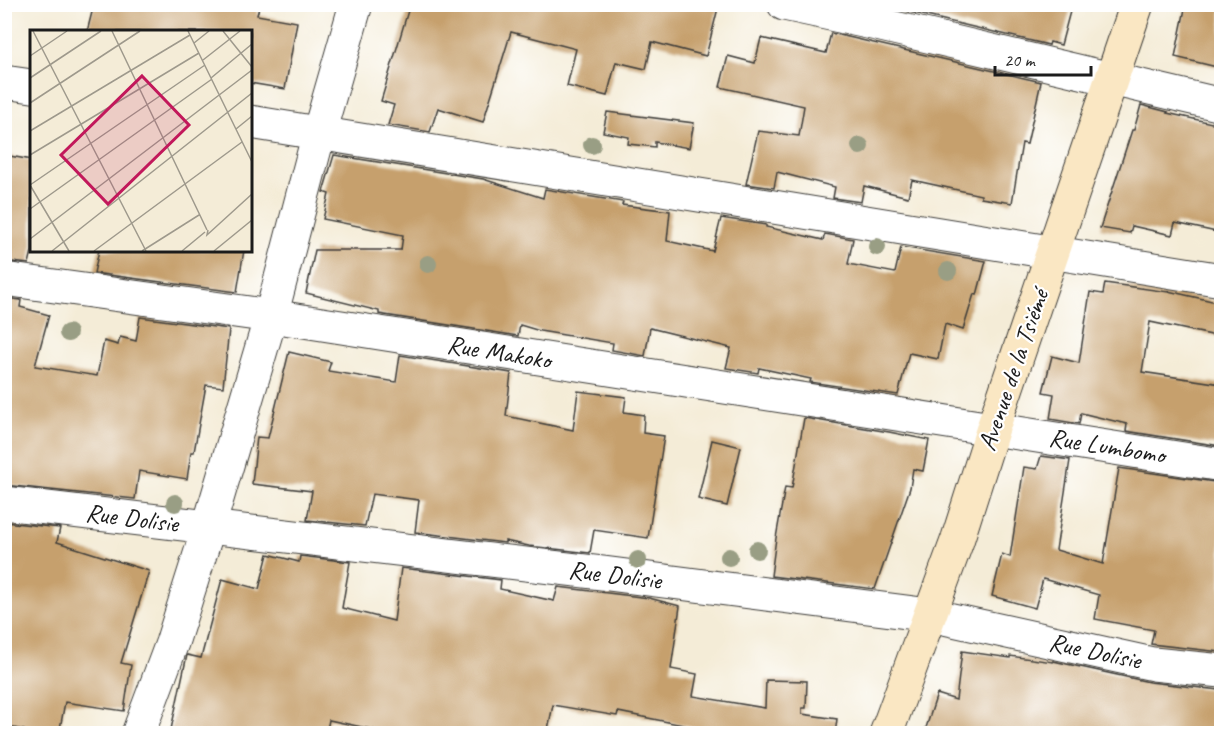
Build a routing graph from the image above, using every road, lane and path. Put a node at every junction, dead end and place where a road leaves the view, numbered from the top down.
1 (356, 4) edge
2 (784, 4) edge
3 (1137, 4) edge
4 (1112, 80) junction
5 (4, 82) edge
6 (30, 86) edge
7 (1221, 105) edge
8 (252, 122) edge
9 (319, 133) junction
10 (1053, 253) junction
11 (4, 279) edge
12 (1221, 280) edge
13 (271, 316) junction
14 (993, 428) junction
15 (1221, 465) edge
16 (4, 503) edge
17 (209, 526) junction
18 (930, 615) junction
19 (1221, 671) edge
20 (138, 734) edge
21 (886, 734) edge

1 - 9 street
2 - 4 street
3 - 4 main road, Avenue de la Tsiémé
4 - 7 street
4 - 10 main road, Avenue de la Tsiémé
5 - 6 street
8 - 9 street
9 - 10 street
9 - 13 street
10 - 12 street
10 - 14 main road, Avenue de la Tsiémé
11 - 13 street, Rue Makoko
13 - 14 street, Rue Makoko
13 - 17 street
14 - 15 street, Rue Lumbomo
14 - 18 main road, Avenue de la Tsiémé
16 - 17 street, Rue Dolisie
17 - 18 street, Rue Dolisie
17 - 20 street
18 - 19 street, Rue Dolisie
18 - 21 main road, Avenue de la Tsiémé

